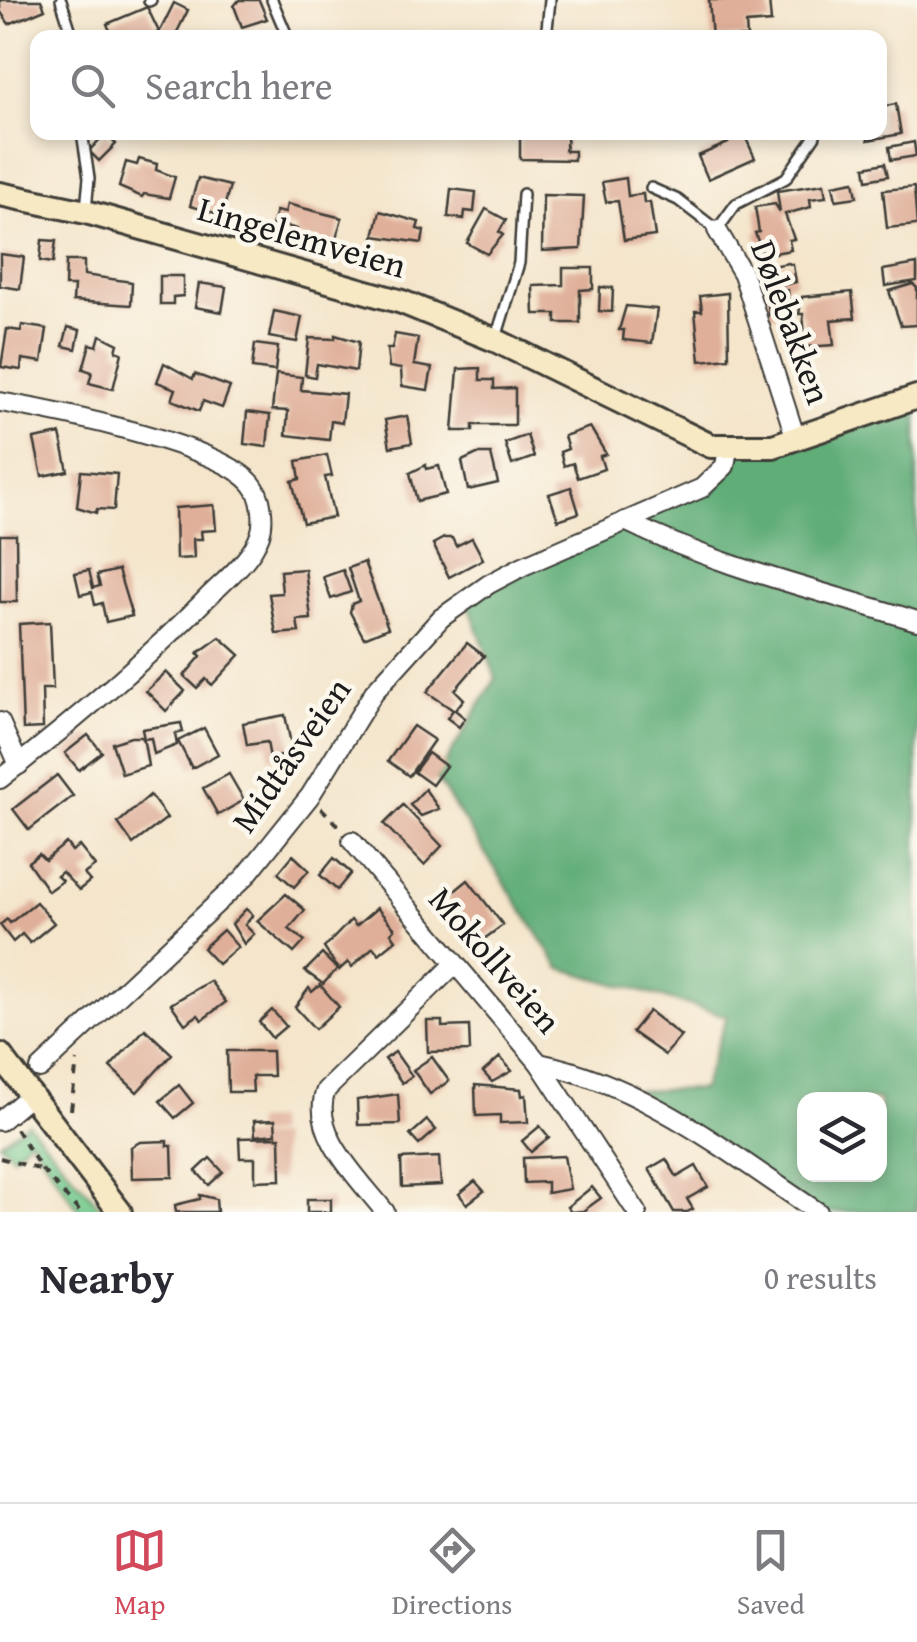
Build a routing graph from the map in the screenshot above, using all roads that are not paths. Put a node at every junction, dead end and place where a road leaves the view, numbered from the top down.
1 (61, 0) edge
2 (272, 0) edge
3 (550, 0) edge
4 (70, 30) edge
5 (285, 30) edge
6 (547, 30) edge
7 (83, 140) edge
8 (811, 140) edge
9 (651, 188) dead end
10 (0, 194) edge
11 (523, 194) dead end
12 (86, 212) junction
13 (717, 230) junction
14 (495, 340) junction
15 (917, 397) edge
16 (0, 402) edge
17 (796, 439) junction
18 (728, 449) junction
19 (625, 520) junction
20 (917, 621) edge
21 (0, 722) edge
22 (18, 765) junction
23 (0, 780) edge
24 (352, 841) road end
25 (454, 965) junction
26 (0, 1056) edge
27 (539, 1063) junction
28 (40, 1070) dead end
29 (30, 1095) junction
30 (7, 1124) edge
31 (120, 1212) edge
32 (384, 1212) edge
33 (637, 1212) edge
34 (818, 1212) edge

1 - 4 lane
2 - 5 lane
3 - 6 lane
7 - 12 lane
8 - 13 lane
9 - 13 lane
10 - 12 main road, Lingelemveien
11 - 14 lane
12 - 14 main road, Lingelemveien
13 - 17 street, Dølebakken
14 - 18 main road, Lingelemveien
15 - 17 main road, Dølebakken
16 - 22 street
17 - 18 main road, Dølebakken
18 - 19 street, Midtåsveien
19 - 20 street
19 - 28 street, Midtåsveien
21 - 22 street
22 - 23 street
24 - 25 street, Mokollveien
25 - 27 street, Mokollveien
25 - 32 street
26 - 29 main road
27 - 33 street
27 - 34 street, Mokollveien
29 - 30 street
29 - 31 main road

